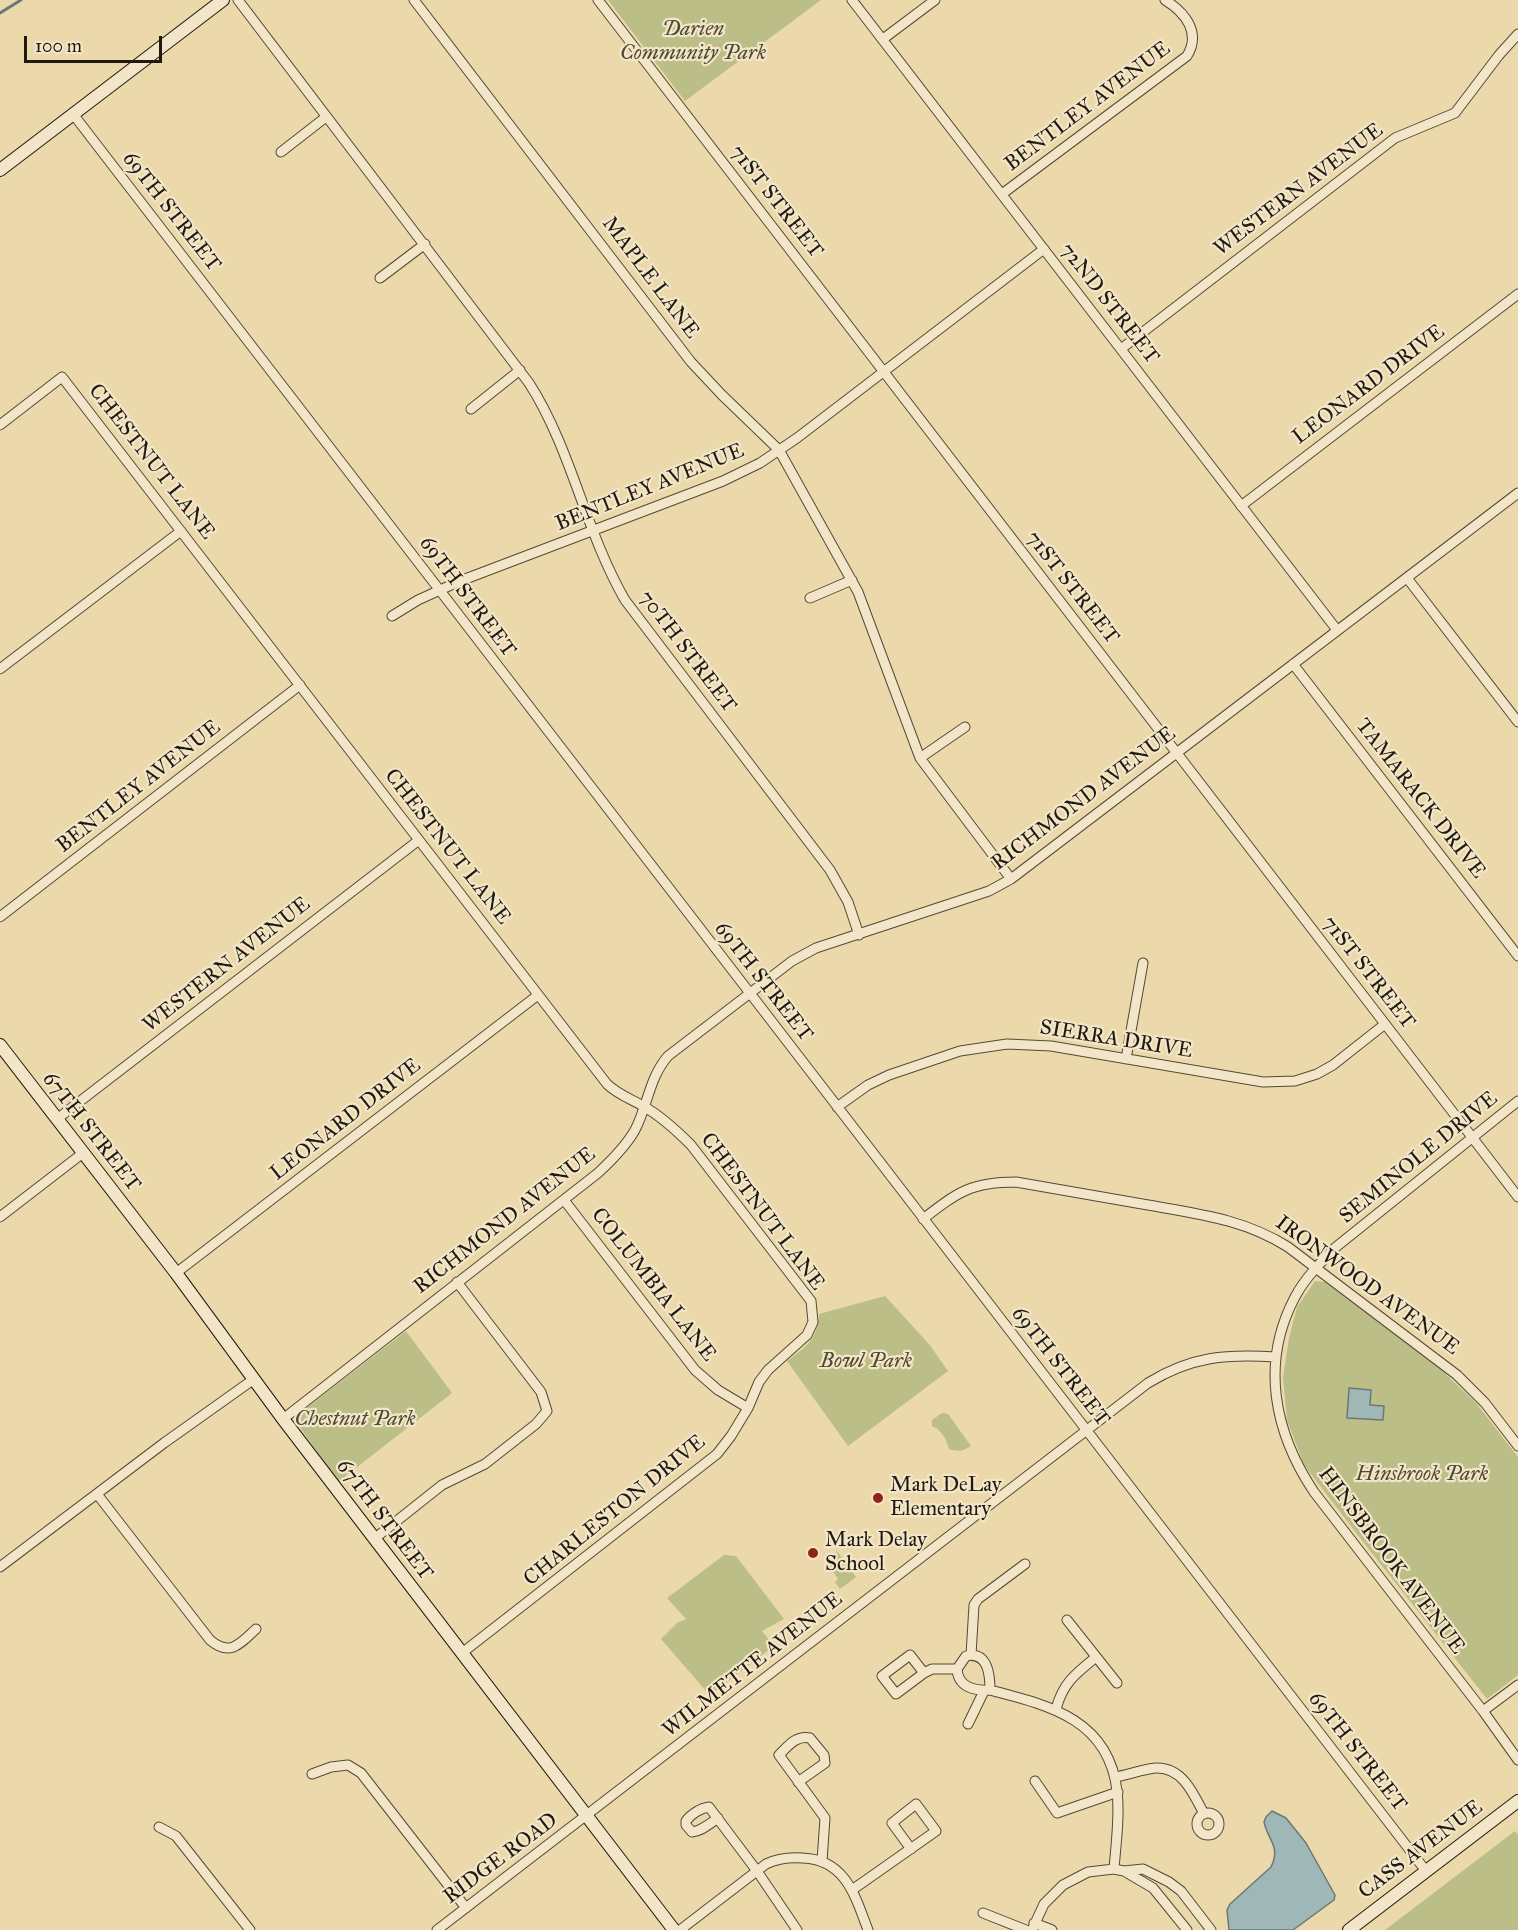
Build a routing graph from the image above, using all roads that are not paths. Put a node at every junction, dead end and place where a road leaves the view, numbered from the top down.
1 (223, 0) edge
2 (238, 0) edge
3 (414, 0) edge
4 (598, 0) edge
5 (852, 0) edge
6 (935, 0) edge
7 (1166, 0) edge
8 (1518, 34) edge
9 (883, 39) junction
10 (73, 114) junction
11 (326, 117) junction
12 (281, 153) dead end
13 (0, 170) edge
14 (1002, 194) junction
15 (425, 244) junction
16 (1044, 249) junction
17 (380, 278) dead end
18 (1518, 294) edge
19 (1121, 349) junction
20 (520, 370) junction
21 (884, 372) junction
22 (471, 409) dead end
23 (0, 424) edge
24 (779, 450) junction
25 (1518, 493) edge
26 (1241, 506) junction
27 (181, 531) junction
28 (592, 531) junction
29 (1407, 578) junction
30 (852, 580) junction
31 (439, 590) junction
32 (810, 598) dead end
33 (392, 616) dead end
34 (1337, 630) junction
35 (1293, 664) junction
36 (0, 669) edge
37 (300, 686) junction
38 (1518, 722) edge
39 (965, 728) dead end
40 (1176, 752) junction
41 (920, 758) junction
42 (419, 840) junction
43 (1011, 879) junction
44 (0, 917) edge
45 (859, 935) junction
46 (1518, 956) edge
47 (1143, 963) dead end
48 (749, 993) junction
49 (538, 994) junction
50 (1385, 1024) junction
51 (0, 1045) edge
52 (1126, 1059) junction
53 (1518, 1101) edge
54 (645, 1107) junction
55 (837, 1107) junction
56 (57, 1119) junction
57 (1472, 1137) junction
58 (83, 1153) junction
59 (1518, 1197) edge
60 (564, 1200) junction
61 (0, 1217) edge
62 (923, 1219) junction
63 (1316, 1268) junction
64 (176, 1274) junction
65 (457, 1282) junction
66 (813, 1322) joint
67 (1276, 1357) junction
68 (254, 1379) junction
69 (748, 1408) junction
70 (283, 1419) junction
71 (1086, 1431) junction
72 (1518, 1446) edge
73 (97, 1494) junction
74 (374, 1539) junction
75 (1025, 1564) dead end
76 (0, 1567) edge
77 (1067, 1620) dead end
78 (256, 1629) dead end
79 (462, 1653) junction
80 (971, 1655) junction
81 (1096, 1657) junction
82 (957, 1669) junction
83 (924, 1673) junction
84 (1117, 1683) dead end
85 (1518, 1685) edge
86 (987, 1690) junction
87 (1056, 1709) junction
88 (1483, 1711) junction
89 (968, 1724) dead end
90 (1518, 1760) edge
91 (312, 1774) dead end
92 (1115, 1777) junction
93 (1035, 1781) dead end
94 (798, 1782) junction
95 (1118, 1792) junction
96 (1518, 1801) edge
97 (1204, 1814) dead end
98 (587, 1816) junction
99 (718, 1818) dead end
100 (159, 1827) dead end
101 (911, 1849) junction
102 (822, 1861) junction
103 (1114, 1869) junction
104 (1124, 1870) junction
105 (757, 1871) junction
106 (1426, 1871) junction
107 (852, 1890) junction
108 (466, 1908) junction
109 (983, 1913) dead end
110 (1033, 1926) edge
111 (250, 1930) edge
112 (437, 1930) edge
113 (674, 1930) edge
114 (680, 1930) edge
115 (797, 1930) edge
116 (868, 1930) edge
117 (1026, 1930) edge
118 (1052, 1930) edge
119 (1187, 1930) edge
120 (1211, 1930) edge
121 (1348, 1930) edge

1 - 10 street
2 - 11 street, 70TH STREET
3 - 24 street, MAPLE LANE
4 - 21 street, 71ST STREET
5 - 9 street, 72ND STREET
6 - 9 street
7 - 14 street, BENTLEY AVENUE
8 - 19 street, WESTERN AVENUE
9 - 14 street, 72ND STREET
10 - 13 street
10 - 31 street, 69TH STREET
11 - 12 street
11 - 15 street, 70TH STREET
14 - 16 street, 72ND STREET
15 - 17 street
15 - 20 street, 70TH STREET
16 - 19 street, 72ND STREET
16 - 21 street, BENTLEY AVENUE
18 - 26 street, LEONARD DRIVE
19 - 26 street, 72ND STREET
20 - 22 street
20 - 28 street, 70TH STREET
21 - 24 street, BENTLEY AVENUE
21 - 40 street, 71ST STREET
23 - 27 street, CHESTNUT LANE
24 - 28 street, BENTLEY AVENUE
24 - 30 street, MAPLE LANE
25 - 29 street, RICHMOND AVENUE
26 - 34 street, 72ND STREET
27 - 36 street
27 - 37 street, CHESTNUT LANE
28 - 31 street, BENTLEY AVENUE
28 - 45 street, 70TH STREET
29 - 34 street, RICHMOND AVENUE
29 - 38 street
30 - 32 street
30 - 41 street, MAPLE LANE
31 - 33 street, BENTLEY AVENUE
31 - 48 street, 69TH STREET
34 - 35 street, RICHMOND AVENUE
35 - 40 street, RICHMOND AVENUE
35 - 46 street, TAMARACK DRIVE
37 - 42 street, CHESTNUT LANE
37 - 44 street, BENTLEY AVENUE
39 - 41 street
40 - 43 street, RICHMOND AVENUE
40 - 50 street, 71ST STREET
41 - 43 street, MAPLE LANE
42 - 49 street, CHESTNUT LANE
42 - 56 street, WESTERN AVENUE
43 - 45 street, RICHMOND AVENUE
45 - 48 street, RICHMOND AVENUE
47 - 52 street
48 - 54 street, RICHMOND AVENUE
48 - 55 street, 69TH STREET
49 - 54 street, CHESTNUT LANE
49 - 64 street, LEONARD DRIVE
50 - 52 street, SIERRA DRIVE
50 - 57 street, 71ST STREET
51 - 56 street, 67TH STREET
52 - 55 street, SIERRA DRIVE
53 - 57 street, SEMINOLE DRIVE
54 - 60 street, RICHMOND AVENUE
54 - 66 street, CHESTNUT LANE
55 - 62 street, 69TH STREET
56 - 58 street, 67TH STREET
57 - 59 street, 71ST STREET
57 - 63 street, SEMINOLE DRIVE
58 - 61 street
58 - 64 street, 67TH STREET
60 - 65 street, RICHMOND AVENUE
60 - 69 street, COLUMBIA LANE
62 - 63 street, IRONWOOD AVENUE
62 - 71 street, 69TH STREET
63 - 67 street, HINSBROOK AVENUE
63 - 72 street, IRONWOOD AVENUE
64 - 68 street, 67TH STREET
65 - 70 street, RICHMOND AVENUE
65 - 74 street
66 - 69 street, CHARLESTON DRIVE
67 - 71 street, WILMETTE AVENUE
67 - 88 street, HINSBROOK AVENUE
68 - 70 street, 67TH STREET
68 - 73 street
69 - 79 street, CHARLESTON DRIVE
70 - 74 street, 67TH STREET
71 - 98 street, WILMETTE AVENUE
71 - 106 street, 69TH STREET
73 - 76 street
73 - 78 street
74 - 79 street, 67TH STREET
75 - 80 street
77 - 81 street
79 - 98 street, 67TH STREET
80 - 82 street
80 - 86 street
81 - 84 street
81 - 87 street
82 - 83 street
82 - 86 street
83 - 83 street
85 - 88 street
86 - 87 street
86 - 89 street
87 - 92 street
88 - 90 street, HINSBROOK AVENUE
91 - 108 street
92 - 95 street
92 - 97 street
93 - 95 street
94 - 94 street
94 - 102 street
95 - 103 street
96 - 106 street, CASS AVENUE
98 - 108 street, RIDGE ROAD
98 - 113 street, 67TH STREET
99 - 105 street
100 - 111 street
101 - 101 street
101 - 107 street
102 - 105 street
102 - 107 street
103 - 104 street
103 - 110 street
104 - 119 street
104 - 120 street
105 - 114 street
105 - 115 street
106 - 121 street, CASS AVENUE
107 - 116 street
108 - 112 street, RIDGE ROAD
109 - 117 street
110 - 118 street

